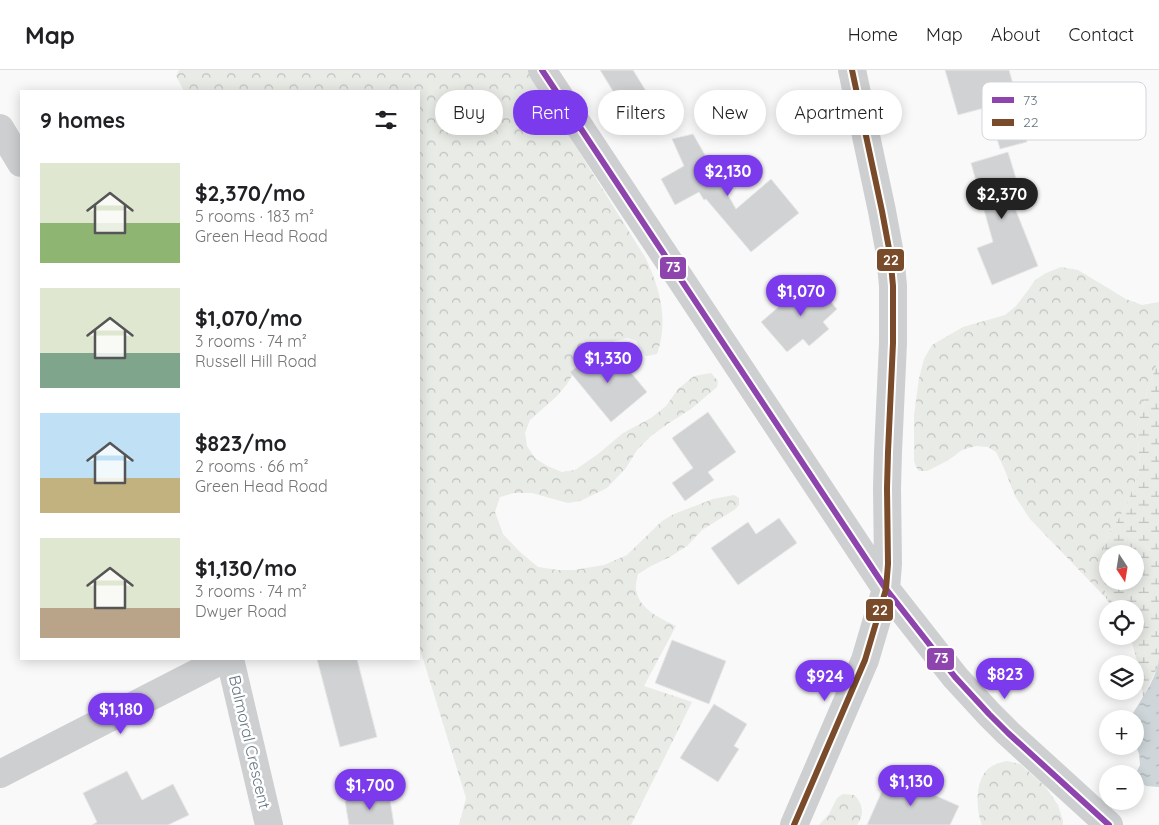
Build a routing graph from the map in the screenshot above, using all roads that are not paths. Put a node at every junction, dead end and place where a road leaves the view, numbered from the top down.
1 (542, 70) edge
2 (852, 70) edge
3 (0, 128) edge
4 (20, 162) edge
5 (886, 589) junction
6 (222, 660) edge
7 (230, 660) edge
8 (0, 774) edge
9 (269, 825) edge
10 (794, 825) edge
11 (1109, 825) edge

1 - 5 street
2 - 5 street
3 - 4 street
5 - 10 street
5 - 11 street
6 - 8 street
7 - 9 street, Balmoral Crescent

